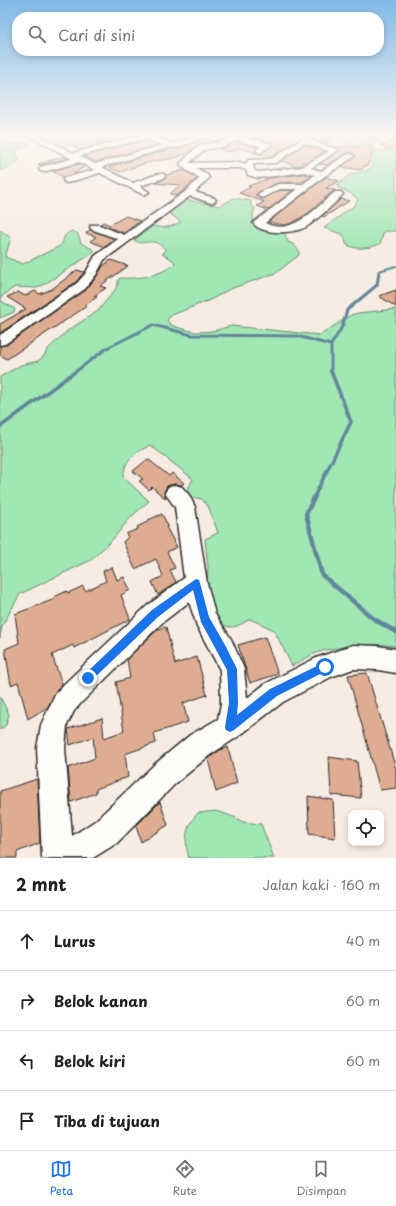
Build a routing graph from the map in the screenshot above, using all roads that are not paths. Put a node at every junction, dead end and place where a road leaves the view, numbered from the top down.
1 (83, 174) edge
2 (110, 174) edge
3 (198, 174) edge
4 (255, 174) edge
5 (265, 174) edge
6 (322, 174) edge
7 (161, 176) dead end
8 (67, 180) dead end
9 (133, 186) junction
10 (306, 187) junction
11 (144, 192) dead end
12 (189, 193) junction
13 (298, 193) junction
14 (338, 194) dead end
15 (262, 195) dead end
16 (211, 200) dead end
17 (319, 200) junction
18 (95, 227) dead end
19 (126, 239) junction
20 (0, 341) edge
21 (175, 493) dead end
22 (196, 583) junction
23 (396, 661) edge
24 (230, 727) junction
25 (58, 858) edge
26 (65, 858) edge

1 - 8 street
2 - 9 street
3 - 12 street
4 - 5 street
6 - 10 street
7 - 9 street
9 - 11 street
10 - 13 street
10 - 15 street
12 - 16 street
12 - 19 street
13 - 17 street
13 - 17 street
14 - 17 street
18 - 19 street
19 - 20 street
21 - 22 street
22 - 24 street
22 - 25 street
23 - 24 street
24 - 26 street

